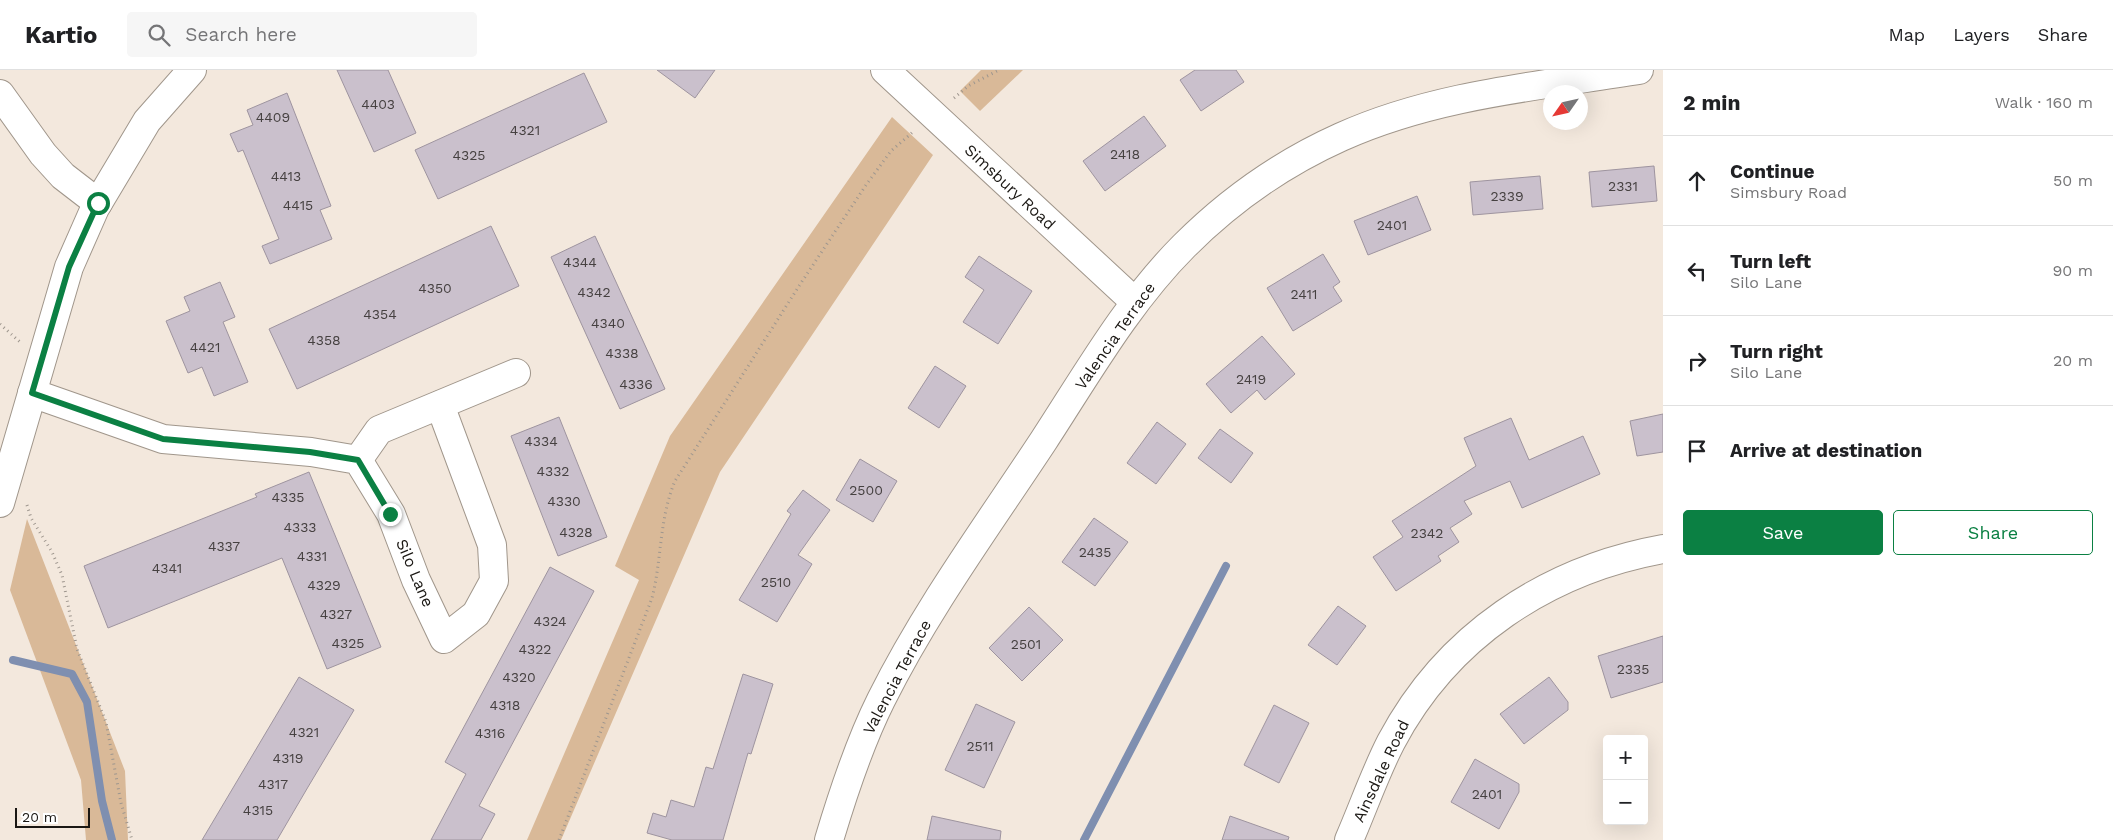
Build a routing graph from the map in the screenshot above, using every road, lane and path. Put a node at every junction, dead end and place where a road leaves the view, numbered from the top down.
1 (192, 70) edge
2 (885, 70) edge
3 (999, 70) edge
4 (1639, 70) edge
5 (0, 94) edge
6 (951, 101) dead end
7 (916, 130) dead end
8 (98, 203) junction
9 (1135, 302) junction
10 (516, 373) dead end
11 (32, 393) junction
12 (440, 405) junction
13 (358, 460) junction
14 (27, 502) dead end
15 (0, 504) edge
16 (1663, 548) edge
17 (132, 840) edge
18 (559, 840) edge
19 (829, 840) edge
20 (1349, 840) edge

1 - 8 street
2 - 9 street, Simsbury Road
3 - 6 path
4 - 9 street, Valencia Terrace
5 - 8 street
7 - 18 path
8 - 11 street
9 - 19 street, Valencia Terrace
10 - 12 street
11 - 13 street
11 - 15 street
12 - 13 street
12 - 13 street, Silo Lane
14 - 17 path
16 - 20 street, Ainsdale Road

